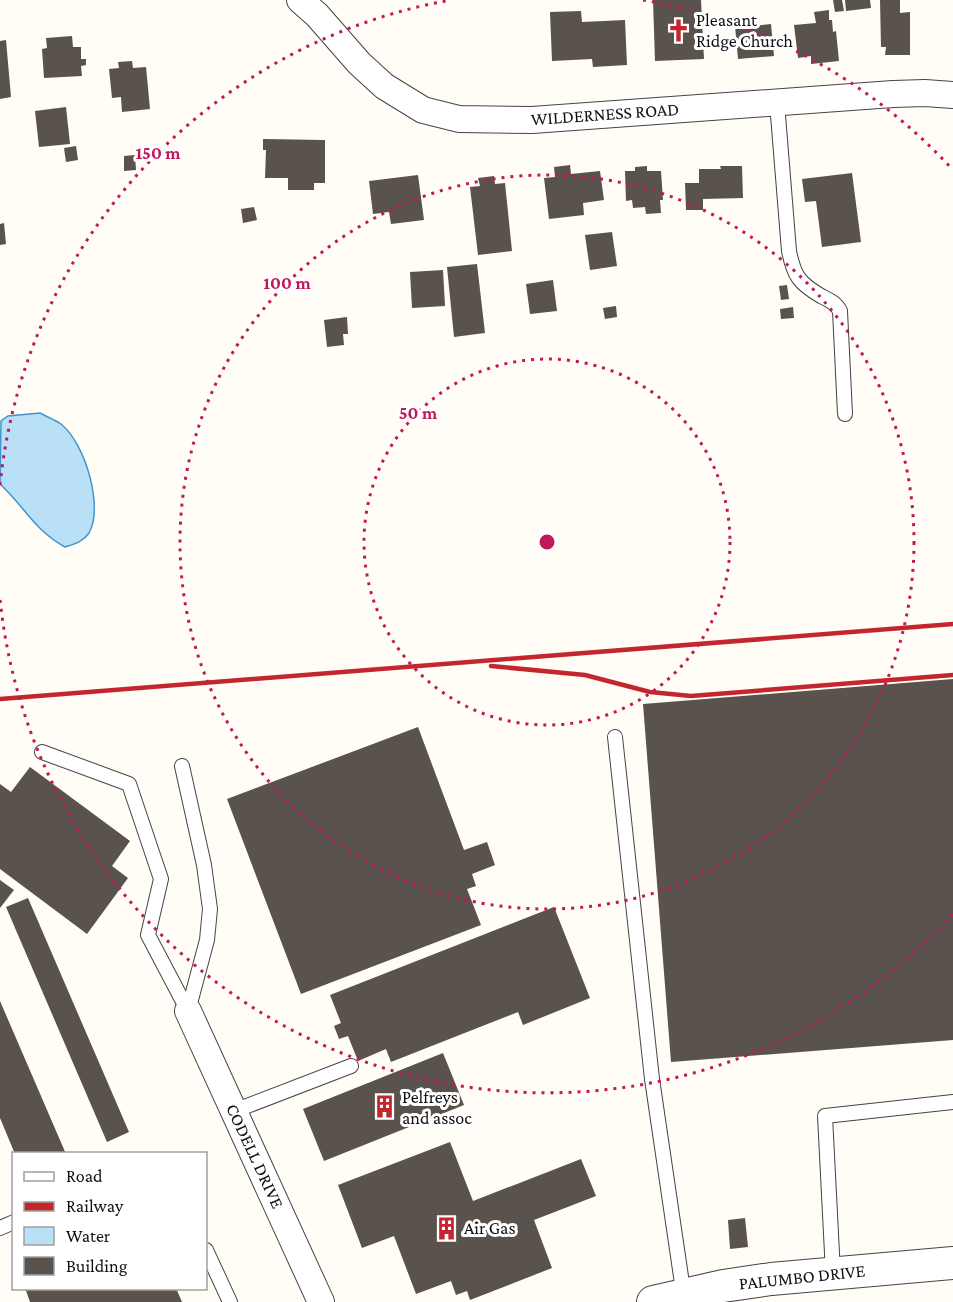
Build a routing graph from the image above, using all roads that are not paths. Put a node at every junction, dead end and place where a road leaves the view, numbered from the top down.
1 (300, 0) edge
2 (953, 95) edge
3 (777, 102) junction
4 (845, 414) dead end
5 (615, 737) dead end
6 (42, 752) dead end
7 (182, 766) dead end
8 (188, 1011) junction
9 (351, 1066) dead end
10 (953, 1102) edge
11 (234, 1111) junction
12 (207, 1252) edge
13 (953, 1263) edge
14 (833, 1273) junction
15 (684, 1298) edge
16 (230, 1302) edge
17 (321, 1302) edge
18 (653, 1302) edge

1 - 3 street, WILDERNESS ROAD
2 - 3 street, WILDERNESS ROAD
3 - 4 lane
5 - 15 lane
6 - 8 lane
7 - 8 lane
8 - 11 street, CODELL DRIVE
9 - 11 lane
10 - 14 lane
11 - 17 street, CODELL DRIVE
12 - 16 lane
13 - 14 street, PALUMBO DRIVE
14 - 15 street, PALUMBO DRIVE
15 - 18 street, PALUMBO DRIVE

